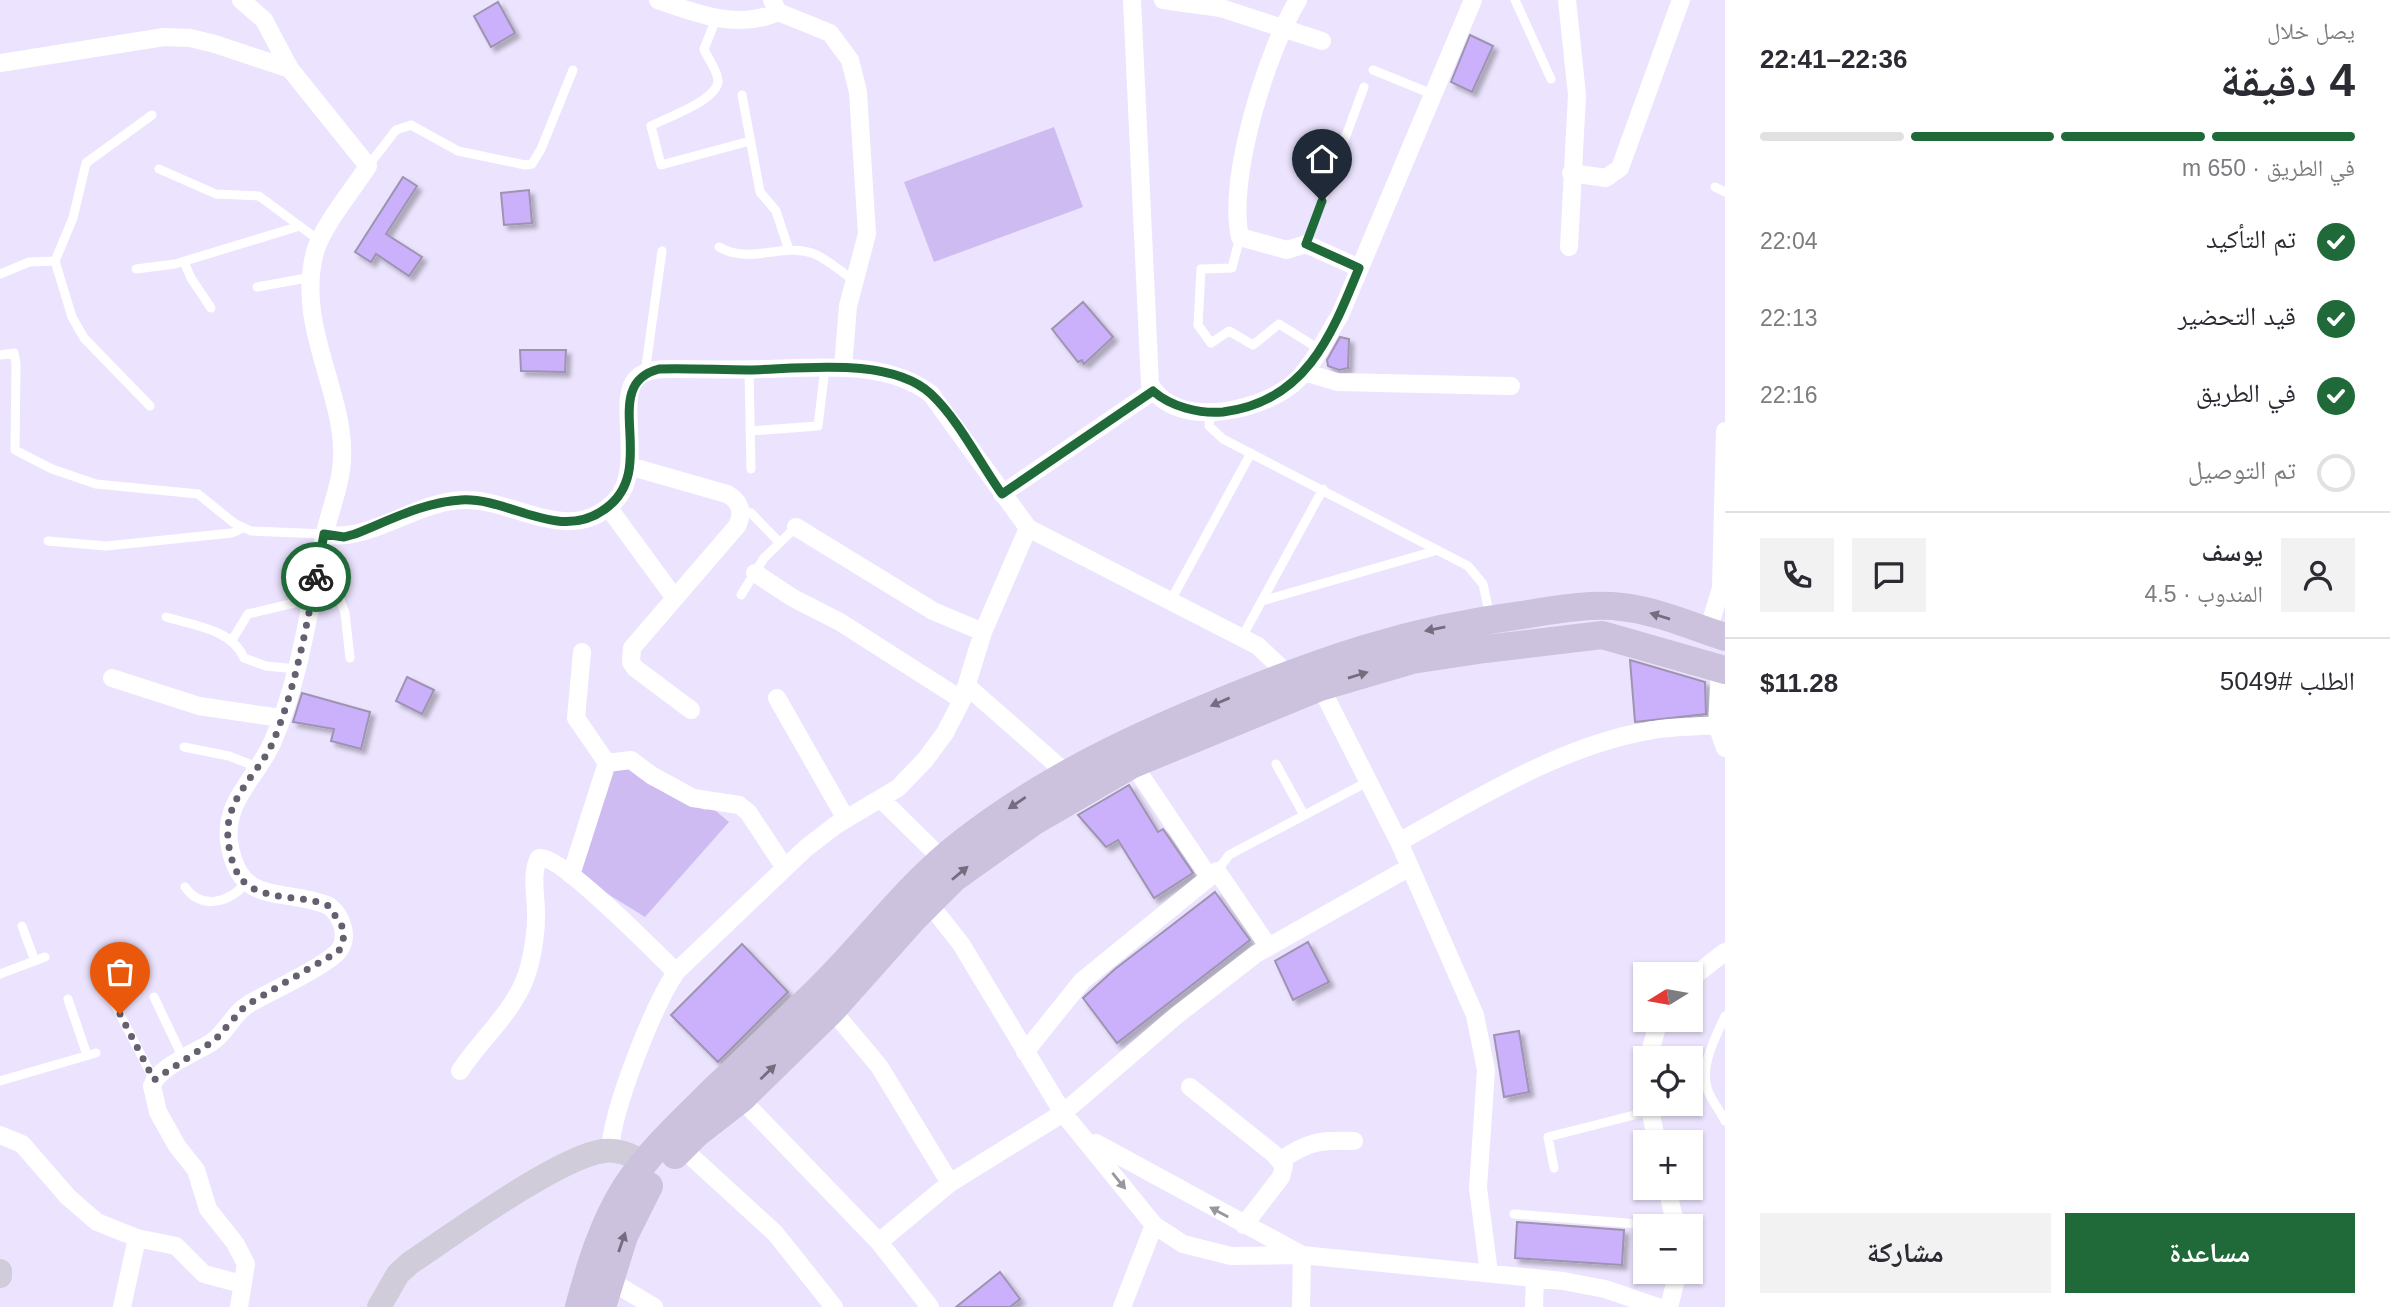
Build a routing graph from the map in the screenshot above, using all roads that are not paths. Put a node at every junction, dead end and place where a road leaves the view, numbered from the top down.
1 (242, 0) edge
2 (658, 0) edge
3 (1132, 0) edge
4 (1163, 0) edge
5 (1298, 0) edge
6 (1473, 0) edge
7 (1515, 0) edge
8 (1567, 0) edge
9 (1681, 0) edge
10 (775, 6) edge
11 (716, 19) junction
12 (1282, 26) junction
13 (1322, 41) dead end
14 (0, 63) edge
15 (290, 69) junction
16 (573, 70) dead end
17 (1373, 70) dead end
18 (1551, 79) dead end
19 (1364, 87) dead end
20 (1432, 94) junction
21 (742, 95) dead end
22 (152, 115) dead end
23 (750, 141) junction
24 (368, 166) junction
25 (159, 169) dead end
26 (1572, 173) junction
27 (1715, 187) dead end
28 (1725, 192) edge
29 (300, 226) junction
30 (1240, 237) junction
31 (320, 242) junction
32 (1306, 244) junction
33 (719, 247) dead end
34 (1569, 247) dead end
35 (789, 250) junction
36 (662, 251) dead end
37 (55, 261) junction
38 (184, 262) junction
39 (1359, 268) junction
40 (136, 269) dead end
41 (0, 274) edge
42 (312, 277) junction
43 (854, 281) junction
44 (257, 286) dead end
45 (211, 309) dead end
46 (1319, 349) junction
47 (0, 355) edge
48 (825, 368) junction
49 (843, 368) junction
50 (749, 370) junction
51 (1304, 372) junction
52 (645, 373) junction
53 (1511, 386) dead end
54 (1153, 391) junction
55 (150, 406) dead end
56 (1210, 413) junction
57 (750, 431) junction
58 (1725, 431) edge
59 (1251, 453) junction
60 (629, 466) junction
61 (751, 469) dead end
62 (1323, 489) junction
63 (1002, 494) junction
64 (608, 507) junction
65 (741, 511) junction
66 (796, 527) joint
67 (243, 528) junction
68 (1028, 528) junction
69 (324, 534) junction
70 (48, 541) dead end
71 (779, 542) junction
72 (1438, 550) junction
73 (318, 566) junction
74 (755, 573) junction
75 (741, 595) dead end
76 (674, 597) junction
77 (311, 599) junction
78 (1171, 600) junction
79 (1262, 601) junction
80 (166, 617) dead end
81 (1490, 619) junction
82 (983, 632) junction
83 (1717, 634) edge
84 (1242, 638) junction
85 (232, 640) junction
86 (582, 652) dead end
87 (350, 658) dead end
88 (297, 669) junction
89 (1722, 669) edge
90 (112, 678) dead end
91 (1302, 681) junction
92 (964, 693) junction
93 (777, 698) dead end
94 (691, 710) dead end
95 (281, 718) junction
96 (1717, 725) junction
97 (184, 747) dead end
98 (1725, 748) edge
99 (607, 763) junction
100 (1133, 764) junction
101 (1276, 764) dead end
102 (257, 767) junction
103 (1066, 773) junction
104 (1369, 781) junction
105 (881, 799) junction
106 (1304, 815) junction
107 (846, 820) junction
108 (1399, 842) junction
109 (942, 859) junction
110 (1410, 867) junction
111 (785, 868) junction
112 (1213, 874) junction
113 (571, 875) junction
114 (246, 883) junction
115 (185, 887) dead end
116 (928, 902) junction
117 (22, 926) dead end
118 (1268, 946) junction
119 (1725, 952) edge
120 (45, 957) dead end
121 (35, 961) junction
122 (1703, 969) edge
123 (676, 972) junction
124 (0, 974) edge
125 (109, 993) dead end
126 (154, 997) dead end
127 (68, 999) dead end
128 (832, 1010) junction
129 (1725, 1016) edge
130 (1025, 1052) junction
131 (184, 1060) junction
132 (460, 1071) dead end
133 (154, 1080) junction
134 (0, 1081) edge
135 (1190, 1087) dead end
136 (741, 1099) junction
137 (1633, 1112) edge
138 (1063, 1113) junction
139 (1725, 1121) edge
140 (1076, 1128) junction
141 (0, 1135) edge
142 (1354, 1141) dead end
143 (682, 1149) junction
144 (610, 1151) junction
145 (1281, 1160) junction
146 (644, 1163) junction
147 (1553, 1168) dead end
148 (950, 1183) junction
149 (1514, 1214) dead end
150 (1633, 1224) edge
151 (1154, 1225) junction
152 (1244, 1225) junction
153 (136, 1238) junction
154 (879, 1242) junction
155 (1301, 1255) junction
156 (1489, 1273) junction
157 (1535, 1278) junction
158 (609, 1280) junction
159 (242, 1283) junction
160 (1675, 1284) edge
161 (122, 1307) edge
162 (239, 1307) edge
163 (379, 1307) edge
164 (579, 1307) edge
165 (602, 1307) edge
166 (654, 1307) edge
167 (834, 1307) edge
168 (930, 1307) edge
169 (1122, 1307) edge
170 (1301, 1307) edge
171 (1534, 1307) edge
172 (1658, 1307) edge
173 (1669, 1307) edge

1 - 15 street
2 - 11 street
3 - 54 street
4 - 12 street
5 - 12 street
6 - 20 street
7 - 18 lane
8 - 26 street
9 - 26 street
10 - 11 street
10 - 43 street
11 - 23 lane
12 - 13 street
12 - 30 street
14 - 15 street
15 - 24 street
16 - 24 lane
17 - 20 lane
19 - 32 lane
20 - 39 street
21 - 23 lane
22 - 37 lane
23 - 35 lane
24 - 31 street
25 - 29 lane
26 - 34 street
27 - 28 lane
29 - 31 lane
29 - 38 lane
30 - 32 street
30 - 46 lane
31 - 42 street
32 - 39 street
33 - 35 lane
35 - 43 lane
36 - 52 lane
37 - 41 lane
37 - 55 lane
38 - 40 lane
38 - 45 lane
39 - 46 street
42 - 44 lane
42 - 69 street
43 - 49 street
46 - 51 street
47 - 67 lane
48 - 49 street
48 - 50 street
48 - 57 lane
49 - 63 street
50 - 52 street
50 - 57 lane
51 - 53 street
51 - 56 street
52 - 60 street
54 - 56 street
54 - 63 street
56 - 59 lane
57 - 61 lane
58 - 83 street
59 - 62 lane
59 - 78 lane
60 - 64 street
60 - 65 street
62 - 72 lane
62 - 79 lane
63 - 68 street
64 - 69 street
64 - 76 street
65 - 71 lane
65 - 76 street
66 - 71 lane
66 - 82 street
67 - 69 lane
67 - 70 lane
68 - 78 street
68 - 82 street
69 - 73 street
71 - 74 lane
72 - 79 lane
72 - 81 lane
73 - 77 street
73 - 87 lane
74 - 75 lane
74 - 92 street
76 - 94 street
77 - 85 lane
77 - 88 street
78 - 84 street
79 - 84 lane
80 - 85 lane
83 -> 81 main road
81 -> 91 main road
82 - 92 street
84 - 91 street
85 - 88 lane
86 - 99 street
88 - 95 street
91 -> 89 main road
89 - 96 street
90 - 95 street
91 - 100 main road
91 -> 103 main road
91 - 104 street
92 - 103 street
92 - 105 street
93 - 107 street
95 - 102 street
96 - 98 street
96 - 108 street
97 - 102 lane
99 - 111 street
99 - 113 street
100 - 112 street
116 -> 100 main road
101 - 106 lane
102 - 114 street
103 -> 109 main road
104 - 106 lane
104 - 108 street
105 - 107 street
105 - 109 street
106 - 112 lane
107 - 111 street
108 - 110 street
109 - 146 main road
110 - 118 street
110 - 156 street
111 - 123 street
112 - 118 street
112 - 130 street
113 - 123 street
113 - 132 street
114 - 115 lane
114 - 131 street
116 - 128 main road
116 - 130 street
117 - 121 lane
118 - 138 street
119 - 122 street
120 - 121 lane
121 - 124 lane
123 - 144 street
125 - 133 lane
126 - 131 lane
127 - 134 lane
136 -> 128 main road
128 - 148 street
129 - 139 lane
130 - 138 street
131 - 133 street
133 - 159 street
135 - 145 street
136 - 143 main road
136 - 154 street
137 - 147 lane
138 - 140 street
138 - 148 street
140 -> 151 street
152 -> 140 street
141 - 153 street
142 - 145 street
158 -> 143 main road
143 - 167 street
144 - 146 main road
144 - 163 main road
145 - 152 street
146 - 164 main road
148 - 154 street
149 - 150 lane
151 - 155 street
151 - 169 street
152 - 155 street
153 - 159 street
153 - 161 street
154 - 168 street
155 - 156 street
155 - 170 street
156 - 157 street
157 - 171 street
157 - 172 street
158 - 165 main road
158 - 166 street
159 - 162 street
160 - 173 street

